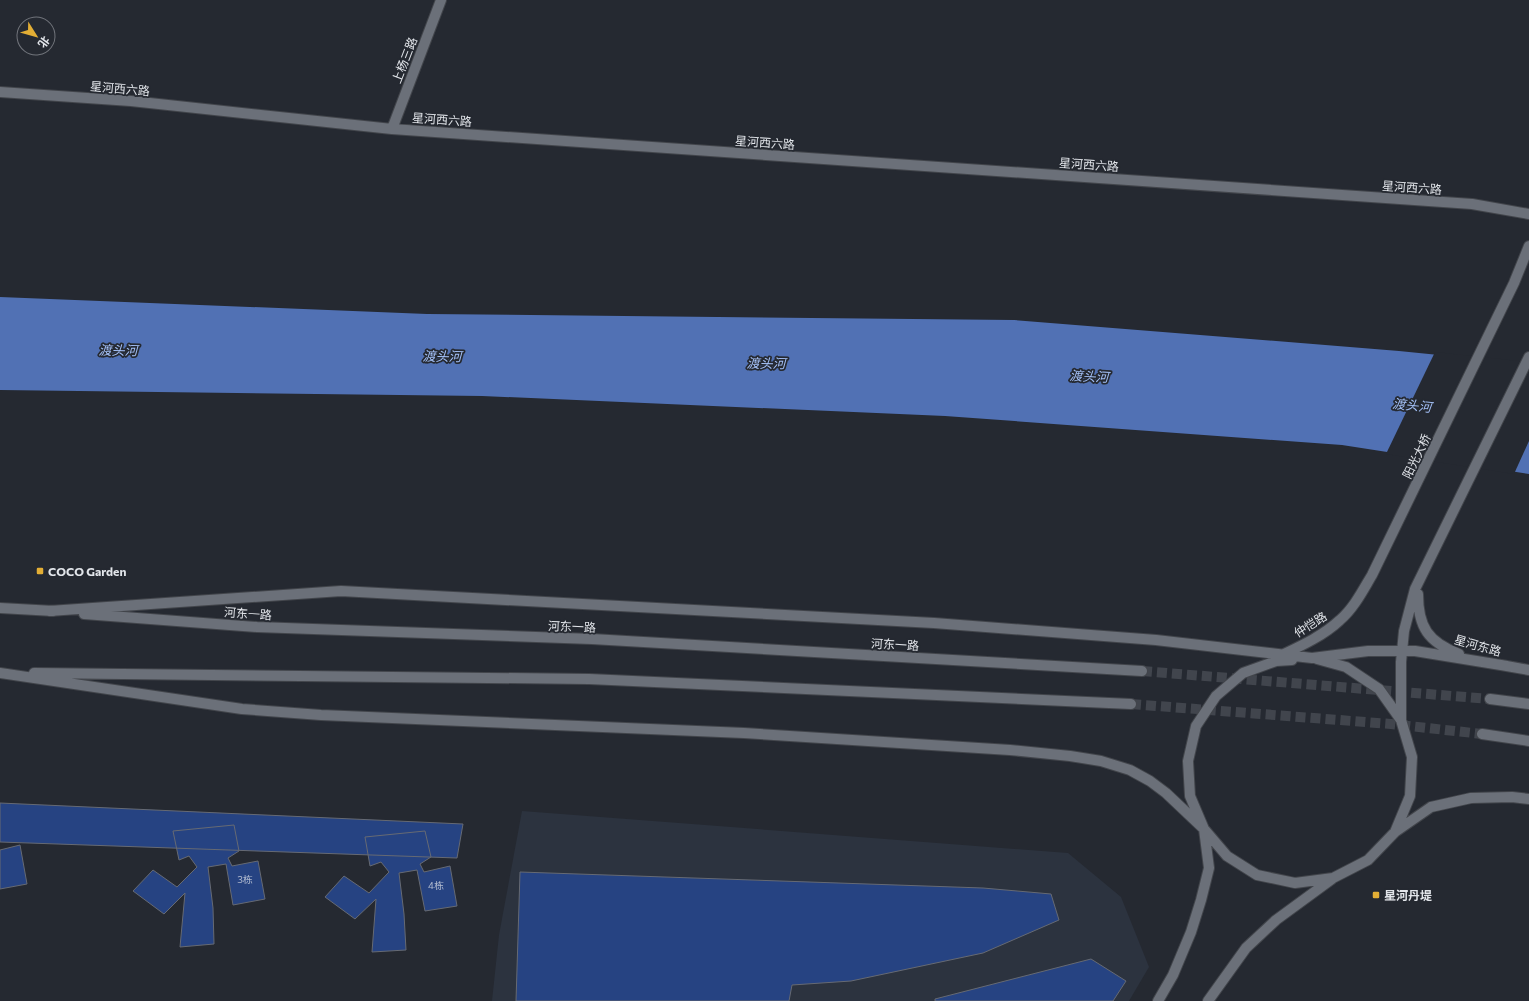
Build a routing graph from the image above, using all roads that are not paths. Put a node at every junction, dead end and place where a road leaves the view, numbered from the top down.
1 (441, 0) edge
2 (0, 92) edge
3 (392, 129) junction
4 (1529, 214) edge
5 (1529, 246) edge
6 (1529, 357) edge
7 (1372, 574) joint
8 (1417, 585) junction
9 (0, 608) edge
10 (49, 611) junction
11 (1402, 651) junction
12 (1282, 655) junction
13 (1312, 658) junction
14 (1507, 666) junction
15 (1529, 670) edge
16 (1142, 671) tunnel mouth
17 (0, 673) edge
18 (1243, 673) junction
19 (1490, 699) tunnel mouth
20 (1131, 704) tunnel mouth
21 (1529, 704) edge
22 (1401, 720) junction
23 (1482, 734) tunnel mouth
24 (1529, 741) edge
25 (1529, 799) edge
26 (1204, 829) junction
27 (1395, 832) junction
28 (1333, 878) junction
29 (1158, 1001) edge
30 (1208, 1001) edge

1 - 3 street, 上杨三路
2 - 3 street, 星河西六路
3 - 4 street, 星河西六路
5 - 7 street, 阳光大桥
6 - 8 street
7 - 12 street, 仲恺路
8 - 11 street
8 - 14 street, 星河东路
9 - 10 street, 河东一路
10 - 12 street
10 - 16 street, 河东一路
11 - 13 street
11 - 14 street
11 - 22 street
12 - 13 street
12 - 18 street, 仲恺路
13 - 18 street
13 - 22 street
14 - 15 street, 星河东路
17 - 20 street
17 - 26 street
18 - 26 street
19 - 21 street
22 - 27 street
23 - 24 street
25 - 27 street
26 - 28 street
26 - 29 street
27 - 28 street
28 - 30 street

